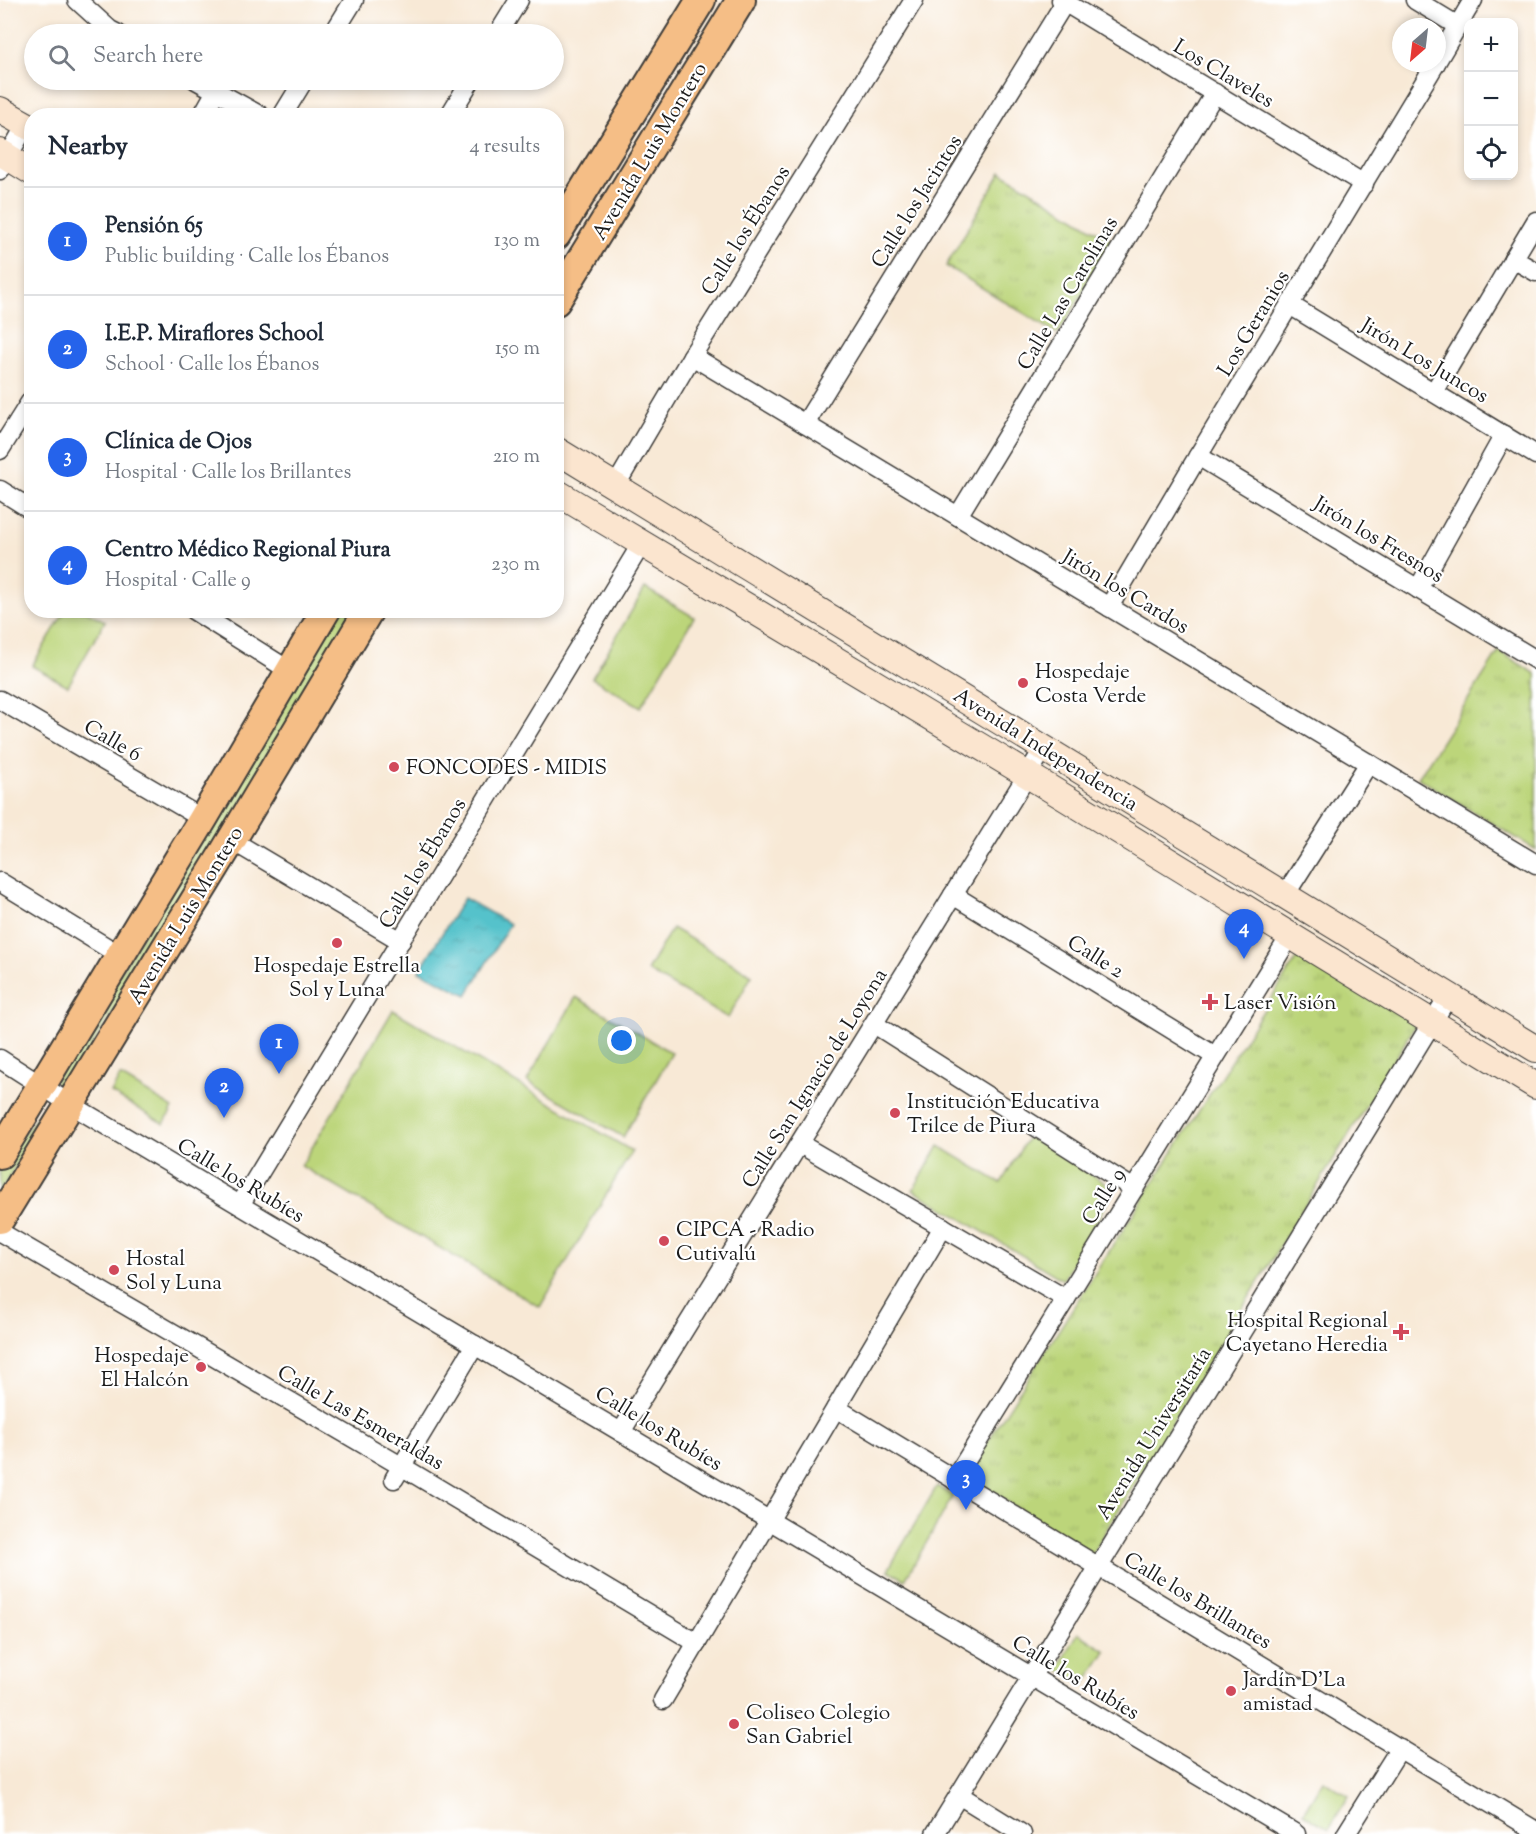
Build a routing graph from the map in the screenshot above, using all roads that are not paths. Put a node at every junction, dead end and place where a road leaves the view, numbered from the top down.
1 (77, 0) edge
2 (354, 0) edge
3 (519, 0) edge
4 (701, 0) edge
5 (741, 0) edge
6 (914, 0) edge
7 (1415, 0) edge
8 (1473, 0) edge
9 (1063, 1) edge
10 (104, 24) edge
11 (339, 24) edge
12 (504, 24) edge
13 (1458, 26) junction
14 (1446, 46) edge
15 (1430, 72) edge
16 (298, 90) edge
17 (465, 90) edge
18 (216, 91) joint
19 (1215, 93) junction
20 (206, 108) edge
21 (247, 108) edge
22 (287, 108) edge
23 (454, 108) edge
24 (0, 110) edge
25 (24, 124) edge
26 (24, 133) edge
27 (3, 160) edge
28 (24, 169) edge
29 (1364, 184) junction
30 (1536, 221) edge
31 (564, 222) edge
32 (1513, 260) junction
33 (1536, 272) edge
34 (564, 288) edge
35 (1290, 305) junction
36 (692, 356) junction
37 (1434, 392) junction
38 (24, 412) edge
39 (805, 424) junction
40 (1504, 435) junction
41 (0, 450) edge
42 (564, 455) edge
43 (1536, 455) edge
44 (1198, 456) junction
45 (616, 485) junction
46 (0, 490) edge
47 (564, 497) edge
48 (24, 505) edge
49 (958, 516) junction
50 (642, 543) junction
51 (1418, 589) junction
52 (1109, 607) junction
53 (206, 618) edge
54 (321, 618) edge
55 (364, 618) edge
56 (1536, 660) edge
57 (290, 670) junction
58 (0, 700) edge
59 (1044, 748) junction
60 (1369, 764) junction
61 (1028, 775) junction
62 (203, 819) junction
63 (231, 840) junction
64 (1536, 864) edge
65 (0, 882) edge
66 (953, 895) junction
67 (1286, 895) junction
68 (1290, 936) junction
69 (401, 940) junction
70 (121, 956) junction
71 (1449, 995) junction
72 (1433, 1022) junction
73 (874, 1024) junction
74 (1536, 1048) edge
75 (1215, 1056) junction
76 (0, 1059) edge
77 (42, 1086) junction
78 (1536, 1086) edge
79 (70, 1104) junction
80 (800, 1144) junction
81 (0, 1154) edge
82 (1134, 1189) junction
83 (240, 1205) junction
84 (0, 1219) edge
85 (943, 1227) junction
86 (0, 1232) edge
87 (1066, 1299) junction
88 (475, 1345) junction
89 (836, 1408) junction
90 (621, 1432) junction
91 (397, 1472) junction
92 (954, 1480) junction
93 (770, 1521) junction
94 (1098, 1566) junction
95 (697, 1643) junction
96 (1031, 1677) junction
97 (663, 1700) dead end
98 (1400, 1748) junction
99 (959, 1795) junction
100 (1536, 1831) edge
101 (935, 1834) edge
102 (1022, 1834) edge
103 (1296, 1834) edge
104 (1346, 1834) edge

1 - 10 street
2 - 11 street
3 - 12 street
4 - 31 main road, Avenida Luis Montero
5 - 34 main road, Avenida Luis Montero
6 - 36 street, Calle los Ébanos
7 - 13 street
8 - 13 street, Los Geranios
9 - 19 street, Los Claveles
9 - 39 street, Calle los Jacintos
13 - 14 street, Los Geranios
15 - 29 street, Los Geranios
16 - 22 street
17 - 23 street
18 - 20 street
18 - 21 street
19 - 29 street, Los Claveles
19 - 49 street, Calle Las Carolinas
24 - 25 main road
26 - 27 street
27 - 28 main road
29 - 35 street, Los Geranios
30 - 32 street
32 - 33 street
32 - 37 street
35 - 37 street, Jirón Los Juncos
35 - 44 street, Los Geranios
36 - 39 street, Jirón los Cardos
36 - 45 street, Calle los Ébanos
37 - 40 street, Jirón Los Juncos
38 - 41 street
39 - 49 street, Jirón los Cardos
40 - 43 street, Jirón Los Juncos
40 - 51 street
42 - 45 main road, Avenida Independencia
44 - 51 street, Jirón los Fresnos
44 - 52 street, Los Geranios
45 - 59 main road, Avenida Independencia
46 - 48 street
47 - 50 main road, Avenida Independencia
49 - 52 street, Jirón los Cardos
50 - 61 main road, Avenida Independencia
50 - 69 street, Calle los Ébanos
51 - 56 street, Jirón los Fresnos
52 - 60 street, Jirón los Cardos
53 - 57 street
54 - 57 main road, Avenida Luis Montero
55 - 63 main road, Avenida Luis Montero
57 - 62 main road, Avenida Luis Montero
58 - 62 street, Calle 6
59 - 61 street, Calle San Ignacio de Loyona
59 - 67 main road, Avenida Independencia
60 - 64 street, Jirón los Cardos
60 - 67 street
61 - 66 street, Calle San Ignacio de Loyona
61 - 68 main road, Avenida Independencia
62 - 70 main road, Avenida Luis Montero
63 - 69 street
63 - 79 main road, Avenida Luis Montero
65 - 70 street
66 - 73 street, Calle San Ignacio de Loyona
66 - 75 street, Calle 2
67 - 71 main road, Avenida Independencia
68 - 72 main road, Avenida Independencia
68 - 75 street, Calle 9
69 - 83 street, Calle los Ébanos
70 - 77 main road, Avenida Luis Montero
71 - 72 street, Avenida Universitaría
71 - 74 main road, Avenida Independencia
72 - 78 main road, Avenida Independencia
72 - 94 street, Avenida Universitaría
73 - 80 street, Calle San Ignacio de Loyona
73 - 82 street
75 - 82 street, Calle 9
76 - 77 street, Calle los Rubíes
77 - 79 street, Calle los Rubíes
77 - 81 main road, Avenida Luis Montero
79 - 83 street, Calle los Rubíes
79 - 84 main road, Avenida Luis Montero
80 - 85 street
80 - 90 street, Calle San Ignacio de Loyona
82 - 87 street, Calle 9
83 - 88 street, Calle los Rubíes
85 - 87 street
85 - 89 street
86 - 91 street, Calle Las Esmeraldas
87 - 92 street, Calle 9
88 - 90 street, Calle los Rubíes
88 - 91 street
89 - 92 street, Calle los Brillantes
89 - 93 street
90 - 93 street, Calle los Rubíes
91 - 95 street, Calle Las Esmeraldas
92 - 94 street, Calle los Brillantes
93 - 95 street
93 - 96 street, Calle los Rubíes
94 - 96 street, Avenida Universitaría
94 - 98 street, Calle los Brillantes
95 - 97 street
96 - 99 street, Avenida Universitaría
96 - 103 street, Calle los Rubíes
98 - 100 street, Calle los Brillantes
98 - 104 street
99 - 101 street, Avenida Universitaría
99 - 102 street

